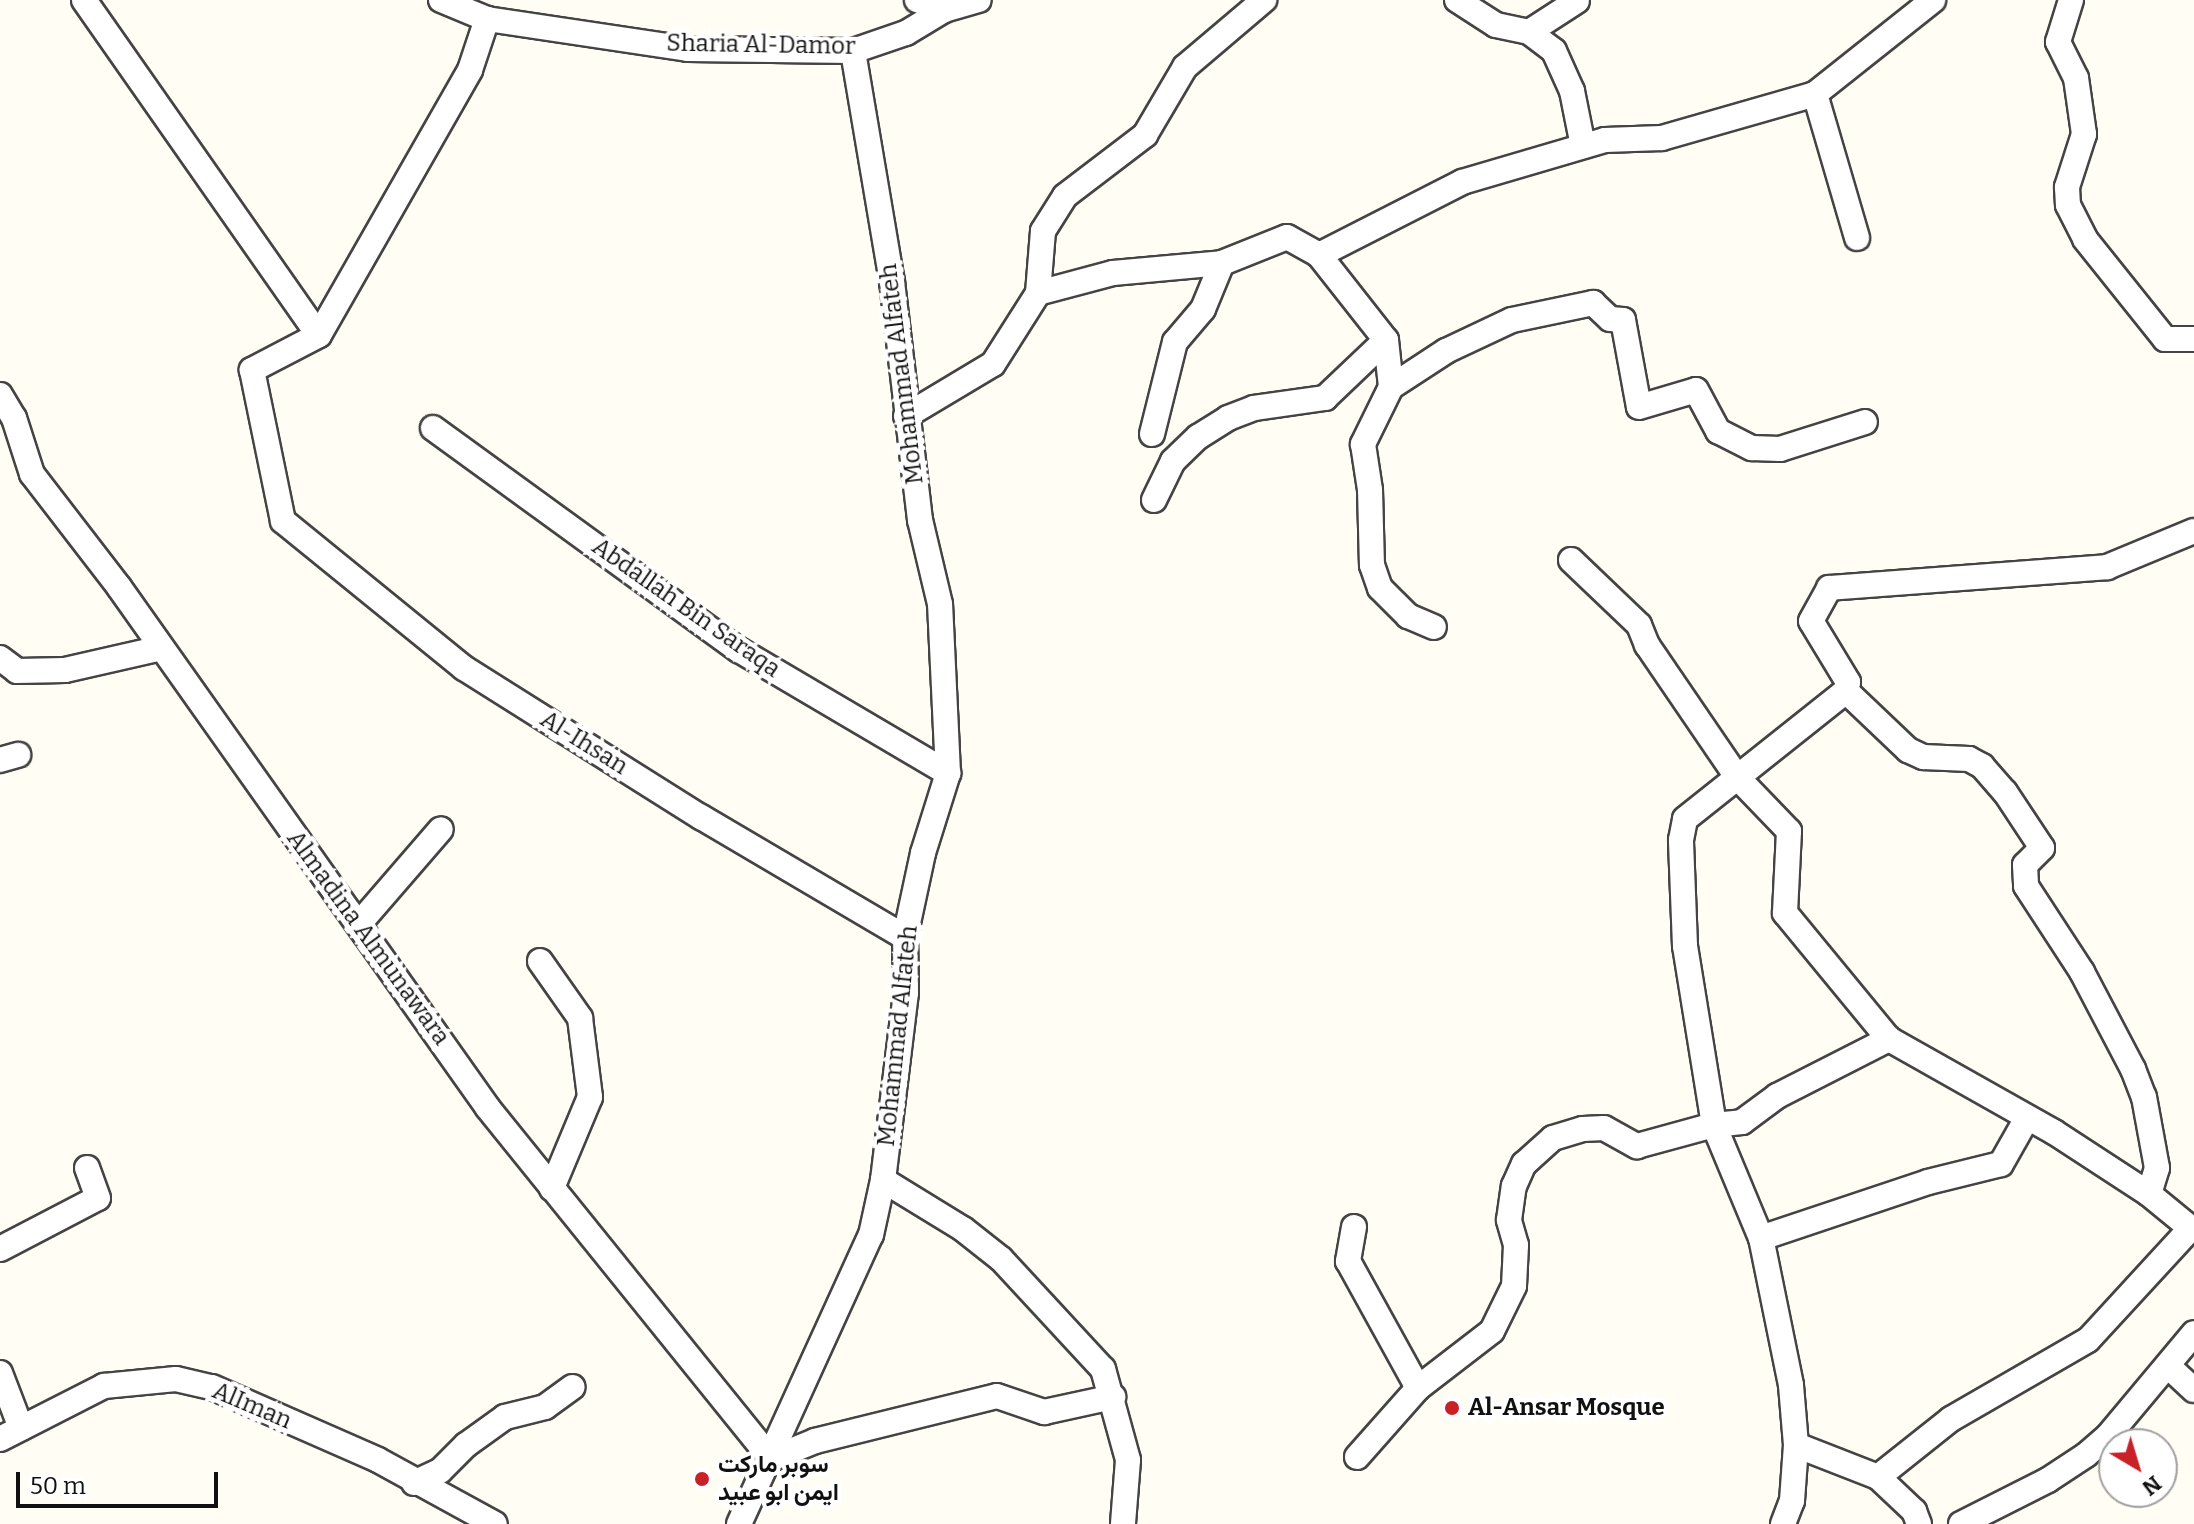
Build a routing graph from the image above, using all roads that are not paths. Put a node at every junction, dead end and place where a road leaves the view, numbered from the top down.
1 (84, 0) edge
2 (441, 0) edge
3 (917, 0) edge
4 (979, 0) edge
5 (1264, 0) edge
6 (1457, 0) edge
7 (1933, 0) edge
8 (2071, 0) edge
9 (1577, 1) edge
10 (944, 10) junction
11 (487, 19) junction
12 (1529, 32) junction
13 (853, 51) junction
14 (1815, 94) junction
15 (1583, 146) junction
16 (1857, 238) dead end
17 (1319, 255) junction
18 (1222, 263) junction
19 (1038, 293) junction
20 (319, 335) junction
21 (2194, 339) edge
22 (1386, 340) junction
23 (1391, 387) junction
24 (0, 395) edge
25 (906, 416) junction
26 (7, 420) edge
27 (1865, 422) dead end
28 (433, 428) dead end
29 (1152, 434) dead end
30 (1154, 500) dead end
31 (2194, 531) edge
32 (1571, 560) dead end
33 (1434, 627) dead end
34 (162, 648) junction
35 (0, 658) edge
36 (1846, 691) junction
37 (948, 773) junction
38 (1737, 777) junction
39 (441, 829) dead end
40 (359, 924) junction
41 (905, 937) junction
42 (540, 961) dead end
43 (1889, 1039) junction
44 (2027, 1118) junction
45 (1714, 1125) junction
46 (87, 1168) dead end
47 (883, 1180) junction
48 (552, 1188) junction
49 (2149, 1194) junction
50 (1354, 1227) dead end
51 (2192, 1230) edge
52 (1761, 1238) junction
53 (0, 1249) edge
54 (2194, 1333) edge
55 (2168, 1366) junction
56 (0, 1373) edge
57 (573, 1387) dead end
58 (1418, 1388) junction
59 (2194, 1390) edge
60 (1113, 1397) junction
61 (10, 1434) edge
62 (1796, 1445) junction
63 (1357, 1457) dead end
64 (771, 1459) junction
65 (1878, 1477) junction
66 (414, 1483) junction
67 (495, 1524) edge
68 (739, 1524) edge
69 (1123, 1524) edge
70 (1783, 1524) edge
71 (1919, 1524) edge
72 (1961, 1524) edge

1 - 20 street
2 - 11 street, Sharia Al-Damor
3 - 10 street
4 - 10 street, Sharia Al-Damor
5 - 19 street
6 - 12 street
7 - 14 street
8 - 21 street
9 - 12 street
10 - 13 street, Sharia Al-Damor
11 - 13 street, Sharia Al-Damor
11 - 20 street
12 - 15 street
13 - 25 street, Mohammad Alfateh
14 - 15 street
14 - 16 street
15 - 17 street
17 - 18 street
17 - 22 street
18 - 19 street
18 - 29 street
19 - 25 street
20 - 41 street, Al-Ihsan
22 - 23 street
22 - 30 street
23 - 27 street
23 - 33 street
24 - 26 street, Almadina Almunawara
25 - 37 street, Mohammad Alfateh
26 - 34 street, Almadina Almunawara
28 - 37 street, Abdallah Bin Saraqa
31 - 36 street
32 - 38 street
34 - 35 street
34 - 40 street, Almadina Almunawara
36 - 38 street
36 - 49 street
37 - 41 street, Mohammad Alfateh
38 - 43 street
38 - 45 street
39 - 40 street
40 - 48 street, Almadina Almunawara
41 - 47 street, Mohammad Alfateh
42 - 48 street
43 - 44 street
43 - 45 street
44 - 49 street
44 - 52 street
45 - 52 street
45 - 58 street
46 - 53 street
47 - 60 street
47 - 64 street, Mohammad Alfateh
48 - 64 street, Almadina Almunawara
49 - 51 street
50 - 58 street
51 - 65 street
52 - 62 street
54 - 55 street
55 - 59 street
55 - 72 street
56 - 61 street
57 - 66 street
58 - 63 street
60 - 64 street
60 - 69 street
61 - 66 street, AlIman
62 - 65 street
62 - 70 street
64 - 68 street, Mohammad Alfateh
65 - 71 street
66 - 67 street, AlIman

